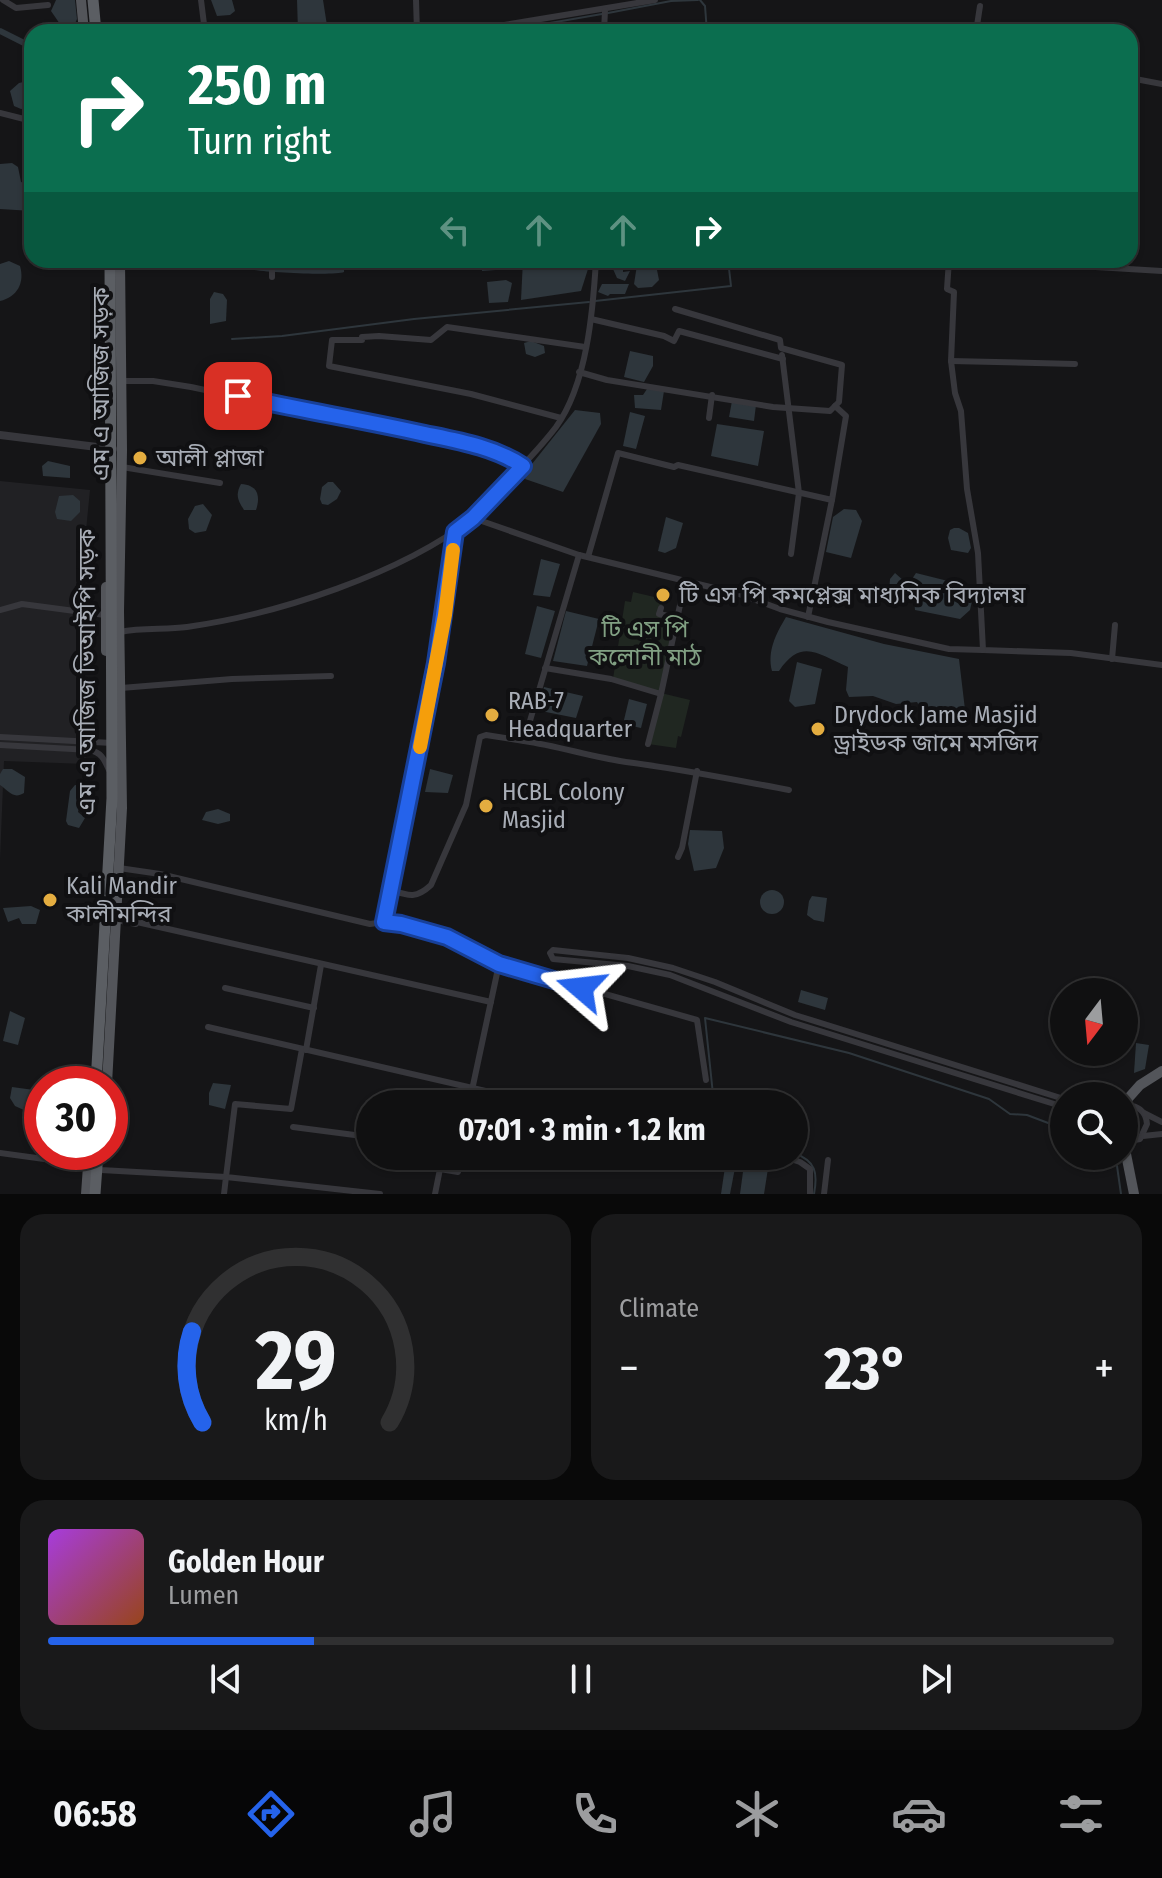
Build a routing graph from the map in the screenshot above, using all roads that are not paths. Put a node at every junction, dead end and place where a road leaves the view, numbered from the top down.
1 (3, 0) edge
2 (83, 0) edge
3 (94, 0) edge
4 (201, 0) edge
5 (416, 0) edge
6 (655, 0) edge
7 (48, 5) dead end
8 (980, 6) dead end
9 (605, 10) junction
10 (85, 24) edge
11 (96, 24) edge
12 (204, 24) edge
13 (417, 24) edge
14 (514, 24) edge
15 (604, 24) edge
16 (977, 24) edge
17 (1138, 80) edge
18 (1162, 84) edge
19 (0, 113) edge
20 (24, 119) edge
21 (108, 268) edge
22 (108, 268) edge
23 (119, 268) edge
24 (119, 268) edge
25 (272, 268) edge
26 (595, 268) edge
27 (948, 268) edge
28 (1112, 268) edge
29 (1162, 271) edge
30 (272, 277) dead end
31 (675, 309) dead end
32 (591, 319) junction
33 (585, 347) junction
34 (781, 348) junction
35 (783, 359) junction
36 (951, 361) junction
37 (1075, 364) dead end
38 (579, 372) junction
39 (122, 381) junction
40 (712, 395) junction
41 (835, 406) junction
42 (790, 408) junction
43 (561, 418) junction
44 (709, 418) dead end
45 (0, 435) edge
46 (108, 449) junction
47 (122, 450) junction
48 (523, 466) junction
49 (122, 467) junction
50 (220, 483) dead end
51 (799, 493) junction
52 (832, 500) junction
53 (473, 518) junction
54 (455, 532) junction
55 (791, 554) dead end
56 (579, 555) junction
57 (588, 557) junction
58 (683, 591) dead end
59 (661, 608) dead end
60 (0, 610) edge
61 (105, 615) junction
62 (808, 617) junction
63 (678, 618) junction
64 (1115, 625) dead end
65 (120, 632) junction
66 (983, 650) junction
67 (1112, 659) junction
68 (1162, 665) edge
69 (545, 668) junction
70 (331, 676) dead end
71 (121, 688) junction
72 (661, 694) junction
73 (0, 737) edge
74 (524, 741) junction
75 (107, 742) junction
76 (122, 743) junction
77 (648, 744) dead end
78 (0, 745) edge
79 (109, 770) junction
80 (697, 771) junction
81 (789, 790) dead end
82 (678, 857) dead end
83 (119, 868) junction
84 (390, 890) junction
85 (117, 920) junction
86 (384, 922) junction
87 (499, 964) junction
88 (321, 965) junction
89 (225, 988) dead end
90 (491, 1002) junction
91 (314, 1008) junction
92 (208, 1027) dead end
93 (304, 1050) junction
94 (95, 1066) edge
95 (95, 1066) edge
96 (106, 1066) edge
97 (106, 1066) edge
98 (1162, 1071) edge
99 (706, 1080) dead end
100 (472, 1087) junction
101 (1138, 1087) edge
102 (471, 1090) edge
103 (484, 1090) edge
104 (1050, 1095) edge
105 (1050, 1103) edge
106 (1138, 1109) edge
107 (1144, 1113) junction
108 (1162, 1122) edge
109 (293, 1127) dead end
110 (1162, 1134) edge
111 (356, 1135) edge
112 (1143, 1136) junction
113 (1138, 1140) edge
114 (0, 1153) edge
115 (24, 1156) edge
116 (828, 1160) dead end
117 (808, 1168) edge
118 (88, 1170) edge
119 (89, 1170) edge
120 (99, 1170) edge
121 (101, 1170) joint
122 (440, 1170) edge
123 (1129, 1170) edge
124 (226, 1177) junction
125 (88, 1194) edge
126 (97, 1194) edge
127 (224, 1194) edge
128 (380, 1194) edge
129 (435, 1194) edge
130 (810, 1194) edge
131 (824, 1194) edge
132 (1134, 1194) edge

1 - 7 street
2 - 10 highway
3 - 11 highway
4 - 12 street
5 - 13 street
6 - 9 street
8 - 16 street
9 - 14 street
9 - 15 street
17 - 18 street
19 - 20 street
21 - 46 main road, এম এ আজিজ ভিআইপি সড়ক
22 - 94 highway
23 - 39 main road, এম এ আজিজ সড়ক
24 - 96 highway
25 - 30 street
26 - 32 street
27 - 36 street
28 - 29 street
31 - 34 street
32 - 33 street
32 - 35 street
33 - 38 street
33 - 43 street
34 - 35 street
34 - 41 street
35 - 42 street
36 - 37 street
36 - 66 street
38 - 40 street
38 - 43 street
39 - 47 main road, এম এ আজিজ সড়ক
39 - 48 street
40 - 42 street
40 - 44 street
41 - 42 street
41 - 52 street
42 - 51 street
43 - 48 street
45 - 46 street
46 - 47 street
46 - 61 main road, এম এ আজিজ ভিআইপি সড়ক
47 - 49 main road, এম এ আজিজ সড়ক
48 - 53 street
49 - 50 street
49 - 65 main road, এম এ আজিজ সড়ক
51 - 52 street
51 - 55 street
51 - 57 street
52 - 62 street
53 - 54 street
53 - 56 street
54 - 65 street
54 - 84 street
56 - 57 street
56 - 69 street
57 - 62 street
58 - 63 street
59 - 63 street
60 - 61 street
61 - 75 main road, এম এ আজিজ ভিআইপি সড়ক
62 - 66 street
63 - 72 street
64 - 67 street
65 - 71 main road, এম এ আজিজ সড়ক
66 - 67 street
67 - 68 street
69 - 72 street
69 - 74 street
70 - 71 street
71 - 76 main road, এম এ আজিজ সড়ক
72 - 77 street
73 - 75 street
74 - 80 street
74 - 84 street
75 - 76 street
75 - 79 main road, এম এ আজিজ ভিআইপি সড়ক
76 - 83 main road, এম এ আজিজ সড়ক
78 - 79 street
79 - 95 main road, এম এ আজিজ ভিআইপি সড়ক
80 - 81 street
80 - 82 street
83 - 85 main road, এম এ আজিজ সড়ক
83 - 86 street
84 - 86 street
85 - 88 street
85 - 97 main road, এম এ আজিজ সড়ক
86 - 87 street
87 - 90 street
87 - 99 street
88 - 90 street
88 - 91 street
89 - 91 street
90 - 100 street
91 - 93 street
92 - 93 street
93 - 100 street
93 - 124 street
98 - 101 main road
100 - 102 street
100 - 103 street
104 - 105 street
106 - 107 street
107 - 108 street
107 - 112 street
109 - 111 street
110 - 112 street
112 - 113 street
114 - 115 street
116 - 131 street
117 - 130 street
118 - 125 main road
119 - 125 highway
120 - 126 highway
121 - 124 street
121 - 126 main road
122 - 129 street
123 - 132 main road
124 - 127 street
124 - 128 street

